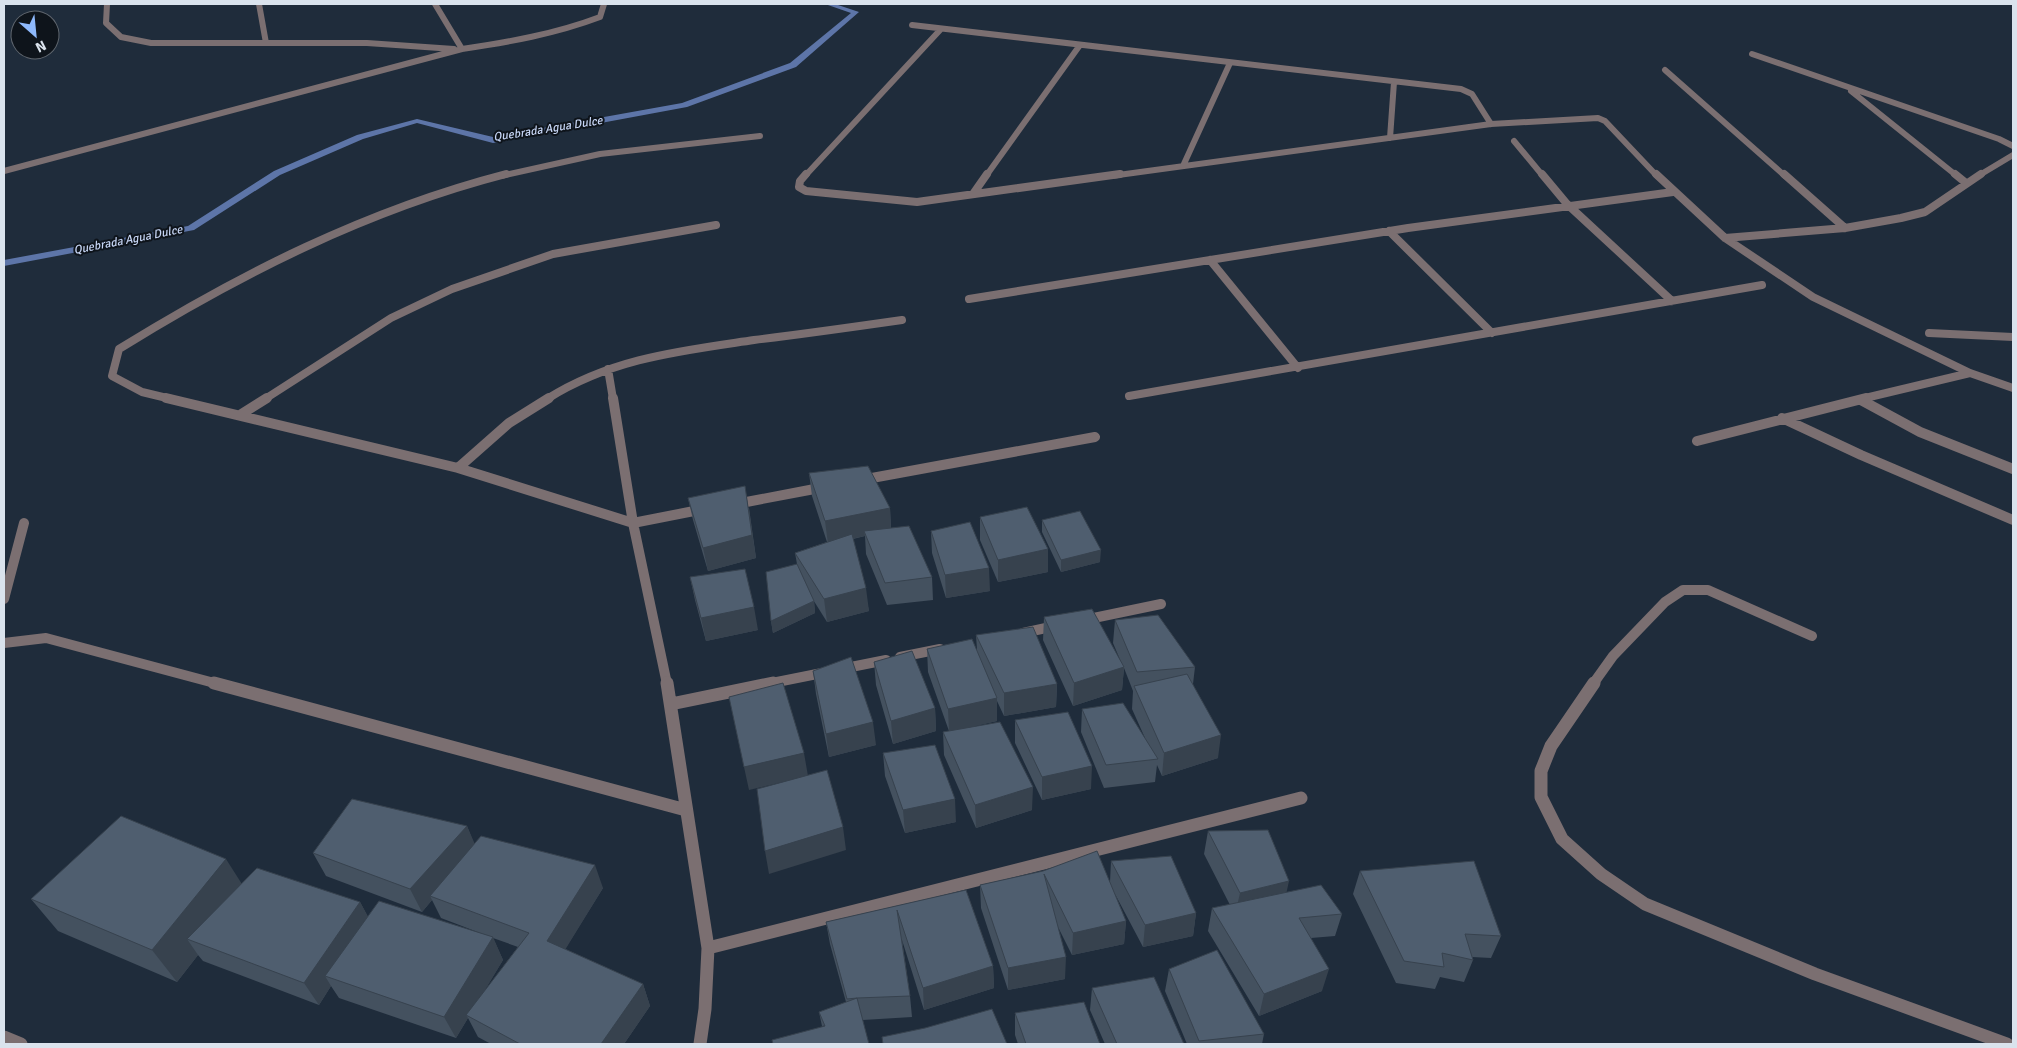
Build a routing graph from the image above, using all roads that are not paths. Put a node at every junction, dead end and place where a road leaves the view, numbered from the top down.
1 (107, 4) edge
2 (259, 4) edge
3 (435, 4) edge
4 (604, 4) edge
5 (912, 25) dead end
6 (940, 29) junction
7 (266, 43) junction
8 (1080, 45) junction
9 (462, 50) junction
10 (1752, 54) dead end
11 (1230, 63) junction
12 (1665, 70) dead end
13 (1394, 82) junction
14 (1846, 87) junction
15 (1490, 124) junction
16 (760, 136) dead end
17 (1390, 138) junction
18 (1514, 141) dead end
19 (2013, 146) edge
20 (2013, 155) edge
21 (1183, 166) junction
22 (4, 171) edge
23 (1966, 182) junction
24 (1673, 192) junction
25 (973, 194) junction
26 (1567, 204) junction
27 (716, 225) dead end
28 (1845, 228) junction
29 (1389, 231) junction
30 (1725, 238) junction
31 (1210, 260) junction
32 (1762, 285) dead end
33 (969, 299) dead end
34 (1672, 301) junction
35 (902, 320) dead end
36 (1492, 333) junction
37 (1929, 333) dead end
38 (2013, 337) edge
39 (1298, 368) junction
40 (608, 369) junction
41 (1970, 373) junction
42 (2013, 388) edge
43 (1129, 396) dead end
44 (1861, 400) junction
45 (240, 415) junction
46 (1782, 418) junction
47 (1095, 437) dead end
48 (1697, 441) dead end
49 (458, 468) junction
50 (2013, 469) edge
51 (2013, 520) edge
52 (633, 522) junction
53 (24, 523) dead end
54 (4, 599) edge
55 (1161, 604) dead end
56 (1014, 634) edge
57 (1812, 636) dead end
58 (4, 643) edge
59 (956, 646) edge
60 (671, 704) junction
61 (1301, 798) dead end
62 (686, 810) junction
63 (708, 948) junction
64 (4, 1037) edge
65 (20, 1044) edge
66 (700, 1044) edge
67 (2007, 1044) edge

1 - 7 street
2 - 7 street
3 - 9 street
4 - 9 street
5 - 6 street
6 - 8 street
6 - 25 street
7 - 9 street
8 - 11 street
8 - 25 street
9 - 22 street
10 - 14 street
11 - 13 street
11 - 21 street
12 - 28 street
13 - 15 street
13 - 17 street
14 - 19 street
14 - 23 street
15 - 17 street
15 - 24 street
16 - 45 street
17 - 21 street
18 - 26 street
20 - 23 street
21 - 25 street
23 - 28 street
24 - 26 street
24 - 30 street
26 - 29 street
26 - 34 street
27 - 45 street
28 - 30 street
29 - 31 street
29 - 36 street
30 - 41 street
31 - 33 street
31 - 39 street
32 - 34 street
34 - 36 street
35 - 40 street
36 - 39 street
37 - 38 street
39 - 43 street
40 - 49 street
40 - 52 street
41 - 42 street
41 - 44 street
44 - 46 street
44 - 50 street
45 - 49 street
46 - 48 street
46 - 51 street
47 - 52 street
49 - 52 street
52 - 60 street
53 - 54 street
55 - 56 street
57 - 67 street
58 - 62 street
59 - 60 street
60 - 62 street
61 - 63 street
62 - 63 street
63 - 66 street
64 - 65 street

